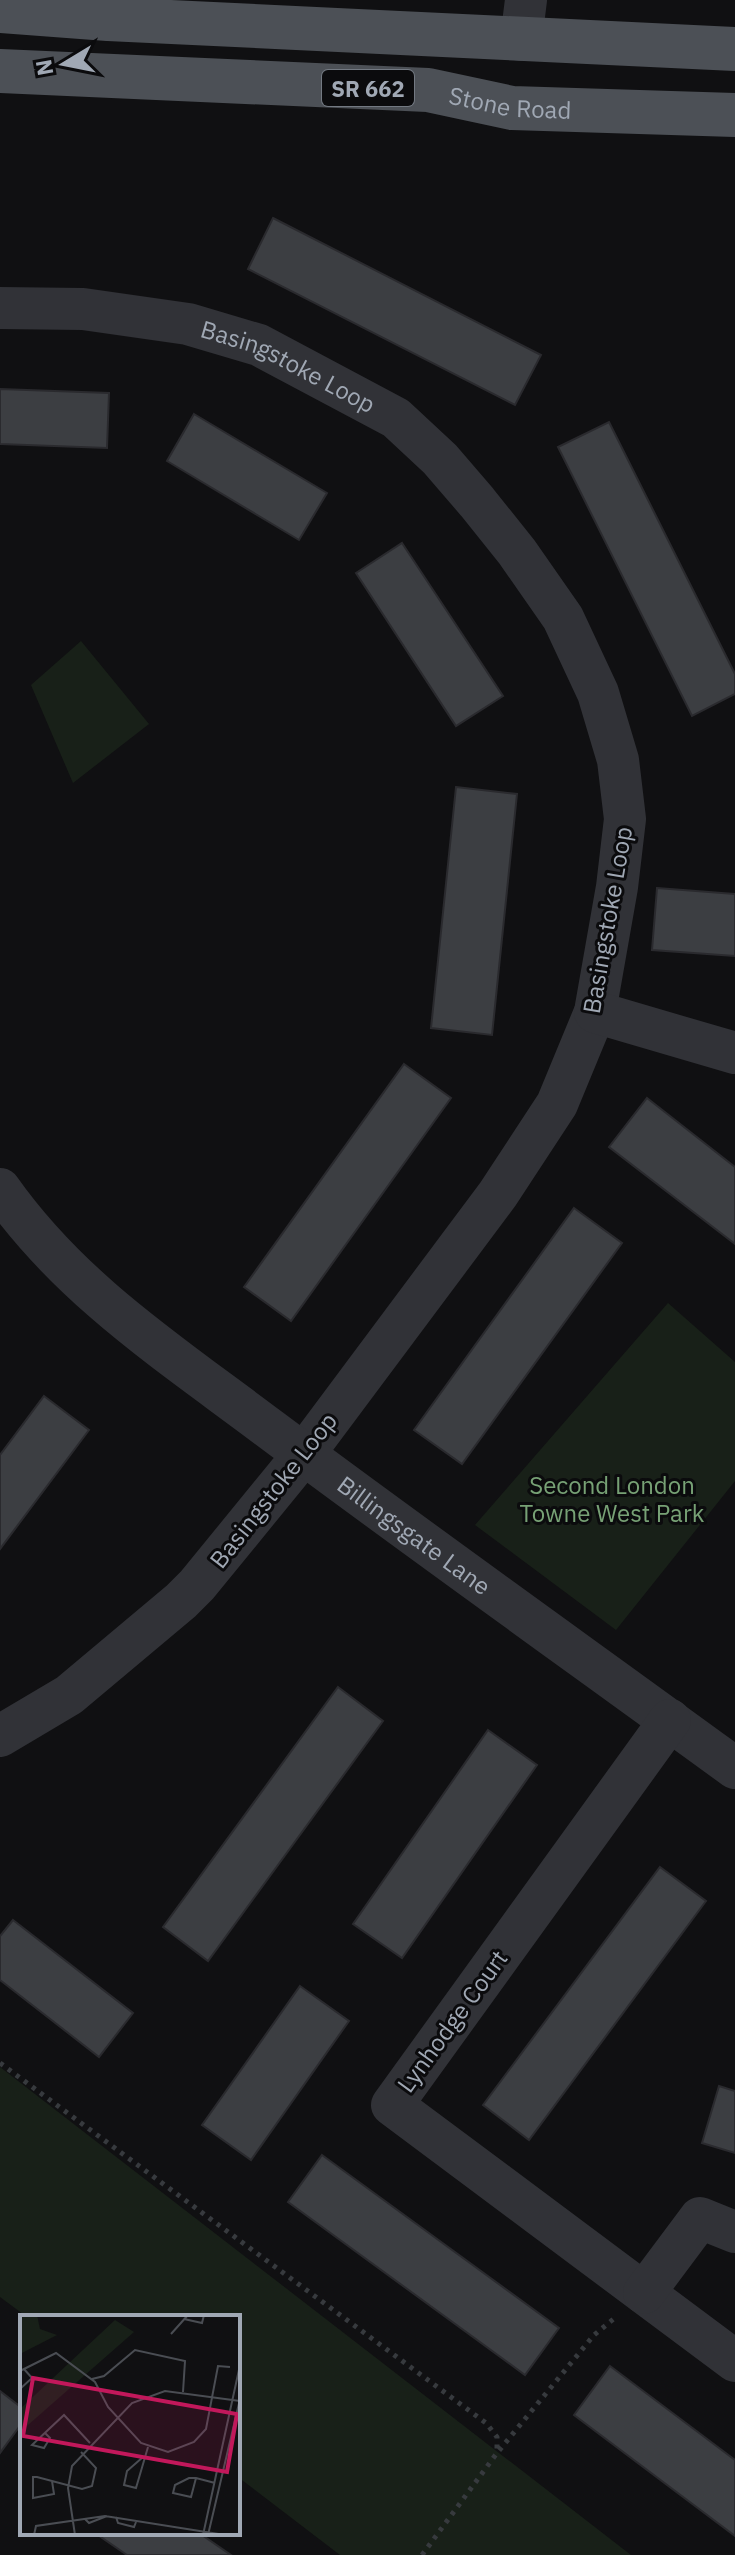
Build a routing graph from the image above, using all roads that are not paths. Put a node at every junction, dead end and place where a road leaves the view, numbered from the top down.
1 (0, 11) edge
2 (524, 20) edge
3 (735, 49) edge
4 (0, 71) edge
5 (735, 115) edge
6 (0, 308) edge
7 (595, 1012) junction
8 (733, 1054) edge
9 (0, 1189) edge
10 (304, 1454) junction
11 (670, 1720) junction
12 (0, 1736) edge
13 (735, 1768) edge
14 (735, 2232) edge
15 (644, 2293) junction
16 (735, 2361) edge

1 - 2 main road
2 - 3 main road
4 - 5 main road, Stone Road / SR 662
6 - 7 street, Basingstoke Loop
7 - 8 street
7 - 10 street, Basingstoke Loop
9 - 10 street, Billingsgate Lane
10 - 11 street, Billingsgate Lane
10 - 12 street, Basingstoke Loop
11 - 13 street, Billingsgate Lane
11 - 15 street, Lynhodge Court
14 - 15 street
15 - 16 street, Lynhodge Court

